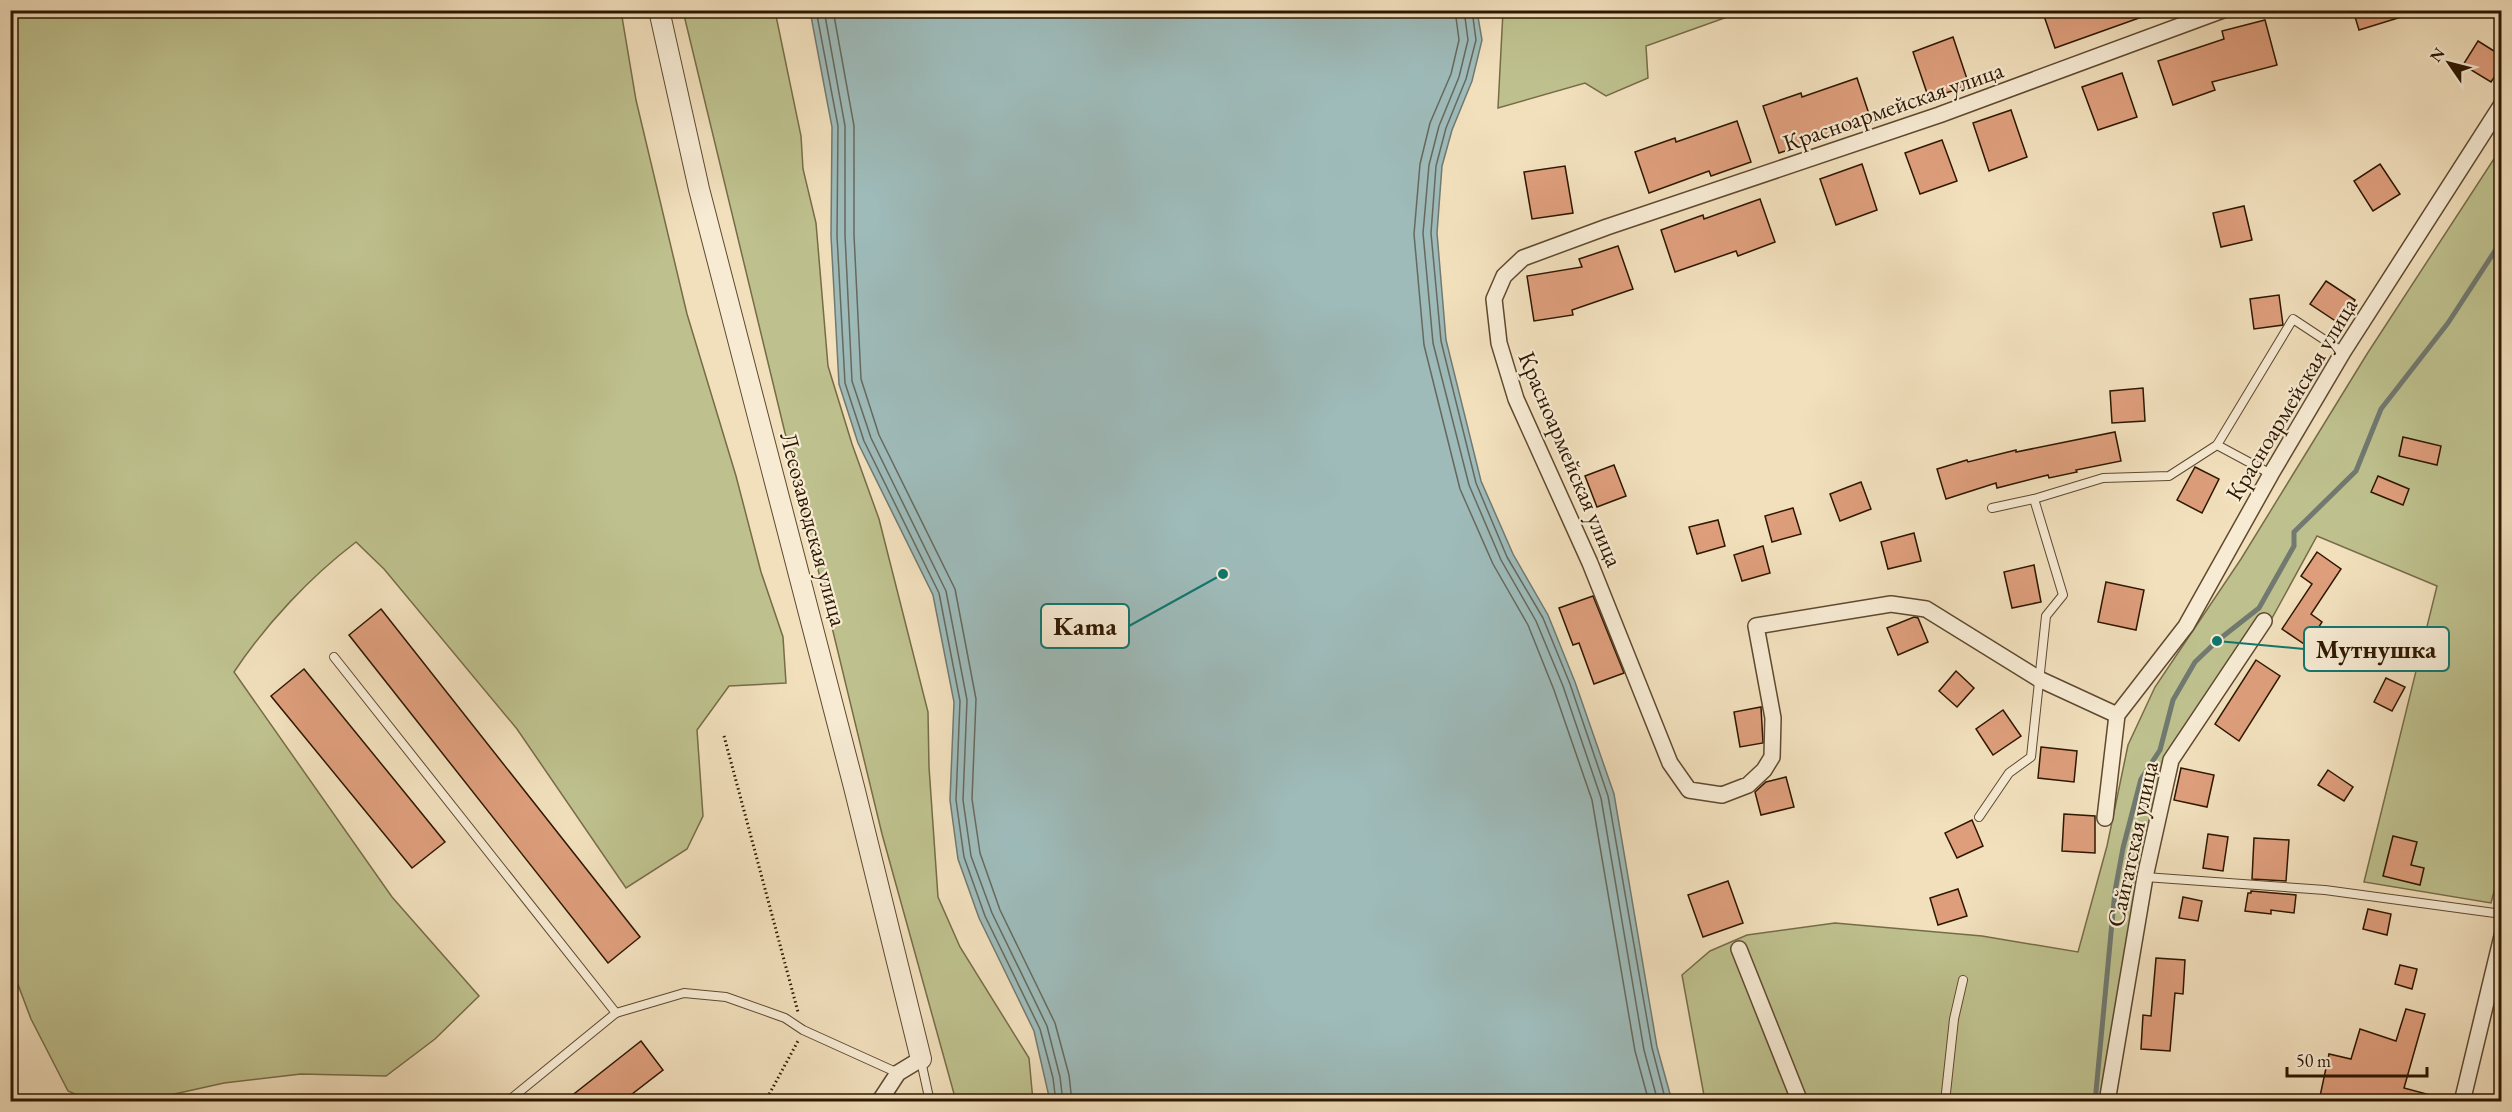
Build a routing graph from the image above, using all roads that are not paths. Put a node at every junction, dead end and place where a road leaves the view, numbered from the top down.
1 (659, 10) edge
2 (2223, 10) edge
3 (2502, 104) edge
4 (2343, 352) junction
5 (2217, 445) junction
6 (2271, 474) junction
7 (2034, 499) junction
8 (1992, 508) dead end
9 (2264, 621) dead end
10 (334, 657) dead end
11 (2038, 679) junction
12 (2117, 715) junction
13 (1979, 817) dead end
14 (2105, 818) dead end
15 (2145, 877) junction
16 (2502, 914) edge
17 (2502, 936) edge
18 (1740, 950) dead end
19 (1963, 980) dead end
20 (616, 1013) junction
21 (921, 1059) junction
22 (898, 1073) junction
23 (507, 1101) edge
24 (879, 1101) edge
25 (930, 1101) edge
26 (1800, 1101) edge
27 (1945, 1101) edge
28 (2107, 1101) edge
29 (2462, 1101) edge

1 - 21 street, Лесозаводская улица
2 - 11 street, Красноармейская улица
3 - 4 street, Красноармейская улица
4 - 5 lane
4 - 6 street, Красноармейская улица
5 - 6 lane
5 - 7 lane
6 - 12 street, Красноармейская улица
7 - 8 lane
7 - 11 lane
9 - 15 street, Сайгатская улица
10 - 20 lane
11 - 12 street, Красноармейская улица
11 - 13 lane
12 - 14 street
15 - 16 lane
15 - 28 street, Сайгатская улица
17 - 29 street
18 - 26 street
19 - 27 lane
20 - 22 lane
20 - 23 lane
21 - 22 street
21 - 25 lane
22 - 24 street

